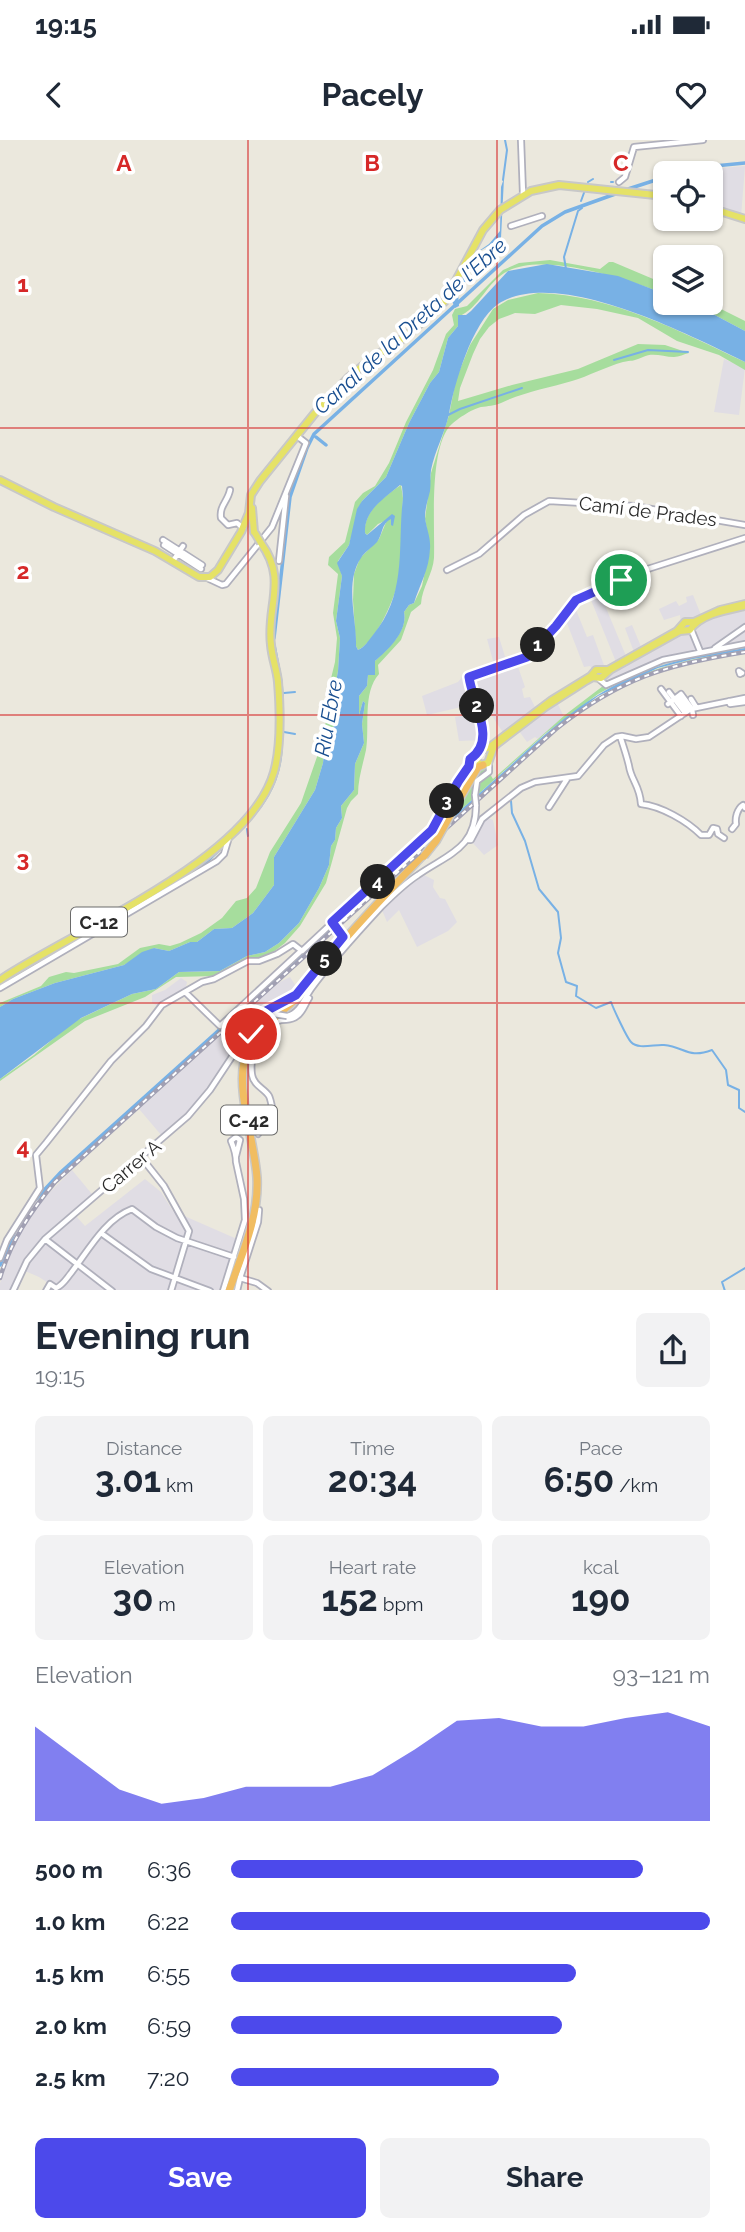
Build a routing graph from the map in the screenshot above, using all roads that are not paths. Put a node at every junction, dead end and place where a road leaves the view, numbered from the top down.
1 (521, 140) edge
2 (703, 140) edge
3 (616, 188) junction
4 (522, 191) junction
5 (653, 194) edge
6 (723, 212) edge
7 (542, 216) dead end
8 (745, 219) edge
9 (511, 226) dead end
10 (296, 437) junction
11 (0, 480) edge
12 (230, 490) dead end
13 (286, 491) junction
14 (248, 520) junction
15 (745, 525) edge
16 (745, 538) edge
17 (164, 542) dead end
18 (180, 550) junction
19 (174, 562) junction
20 (276, 566) junction
21 (447, 570) dead end
22 (217, 571) junction
23 (197, 573) junction
24 (218, 584) junction
25 (745, 605) edge
26 (745, 627) edge
27 (689, 629) junction
28 (745, 643) edge
29 (721, 645) junction
30 (700, 651) junction
31 (600, 676) junction
32 (661, 689) dead end
33 (669, 692) dead end
34 (675, 699) junction
35 (691, 699) dead end
36 (745, 700) edge
37 (690, 711) junction
38 (693, 715) dead end
39 (624, 738) junction
40 (482, 757) junction
41 (567, 779) junction
42 (550, 807) dead end
43 (745, 808) edge
44 (732, 829) dead end
45 (473, 832) junction
46 (229, 837) junction
47 (724, 838) dead end
48 (334, 924) junction
49 (301, 951) junction
50 (0, 980) edge
51 (0, 988) edge
52 (185, 992) junction
53 (309, 993) junction
54 (251, 1030) junction
55 (258, 1134) dead end
56 (236, 1156) dead end
57 (141, 1157) junction
58 (259, 1210) dead end
59 (101, 1233) junction
60 (45, 1239) junction
61 (187, 1242) junction
62 (234, 1257) junction
63 (0, 1258) edge
64 (77, 1264) junction
65 (237, 1278) junction
66 (175, 1279) junction
67 (63, 1285) junction
68 (55, 1289) edge
69 (13, 1290) edge
70 (46, 1290) edge
71 (69, 1290) edge
72 (112, 1290) edge
73 (171, 1290) edge
74 (210, 1290) edge
75 (230, 1290) edge
76 (268, 1290) edge

1 - 4 street
2 - 3 street
3 - 4 main road
3 - 5 main road
4 - 10 main road
6 - 8 main road
7 - 9 street
10 - 13 street
10 - 14 main road
11 - 19 main road
12 - 14 street
13 - 20 street
13 - 24 street
14 - 20 main road, bridge
14 - 22 main road
15 - 21 street, Camí de Prades
16 - 40 street
17 - 18 street
18 - 19 street
18 - 23 street
19 - 23 main road
20 - 46 main road, C-12
22 - 23 main road
22 - 24 street
23 - 24 street
25 - 27 main road, C-42
26 - 29 street
27 - 30 street
27 - 31 main road, C-42
28 - 29 street
29 - 30 street
30 - 31 street
31 - 40 main road, C-42
32 - 34 street
33 - 34 street
34 - 37 street
34 - 37 street
35 - 37 street
36 - 37 street
37 - 38 street
37 - 39 street
39 - 41 street
39 - 47 street
40 - 45 street, bridge
40 - 48 street
40 - 65 highway, C-42, bridge
41 - 42 street
41 - 45 street
43 - 44 street
45 - 53 street
46 - 50 main road, C-12
46 - 51 street
48 - 49 street
48 - 54 street
49 - 52 street
49 - 52 street
52 - 63 street
53 - 54 street, bridge
53 - 55 street
54 - 57 street, Carrer A
56 - 62 street
57 - 60 street, Carrer A
57 - 61 street
58 - 65 street
59 - 61 street
59 - 64 street
59 - 66 street
60 - 64 street
60 - 69 street, Carrer A
61 - 62 street
61 - 66 street
62 - 75 street
64 - 67 street
64 - 72 street
65 - 75 highway
65 - 76 street
66 - 73 street
66 - 74 street
67 - 68 street
67 - 71 street
68 - 70 street

